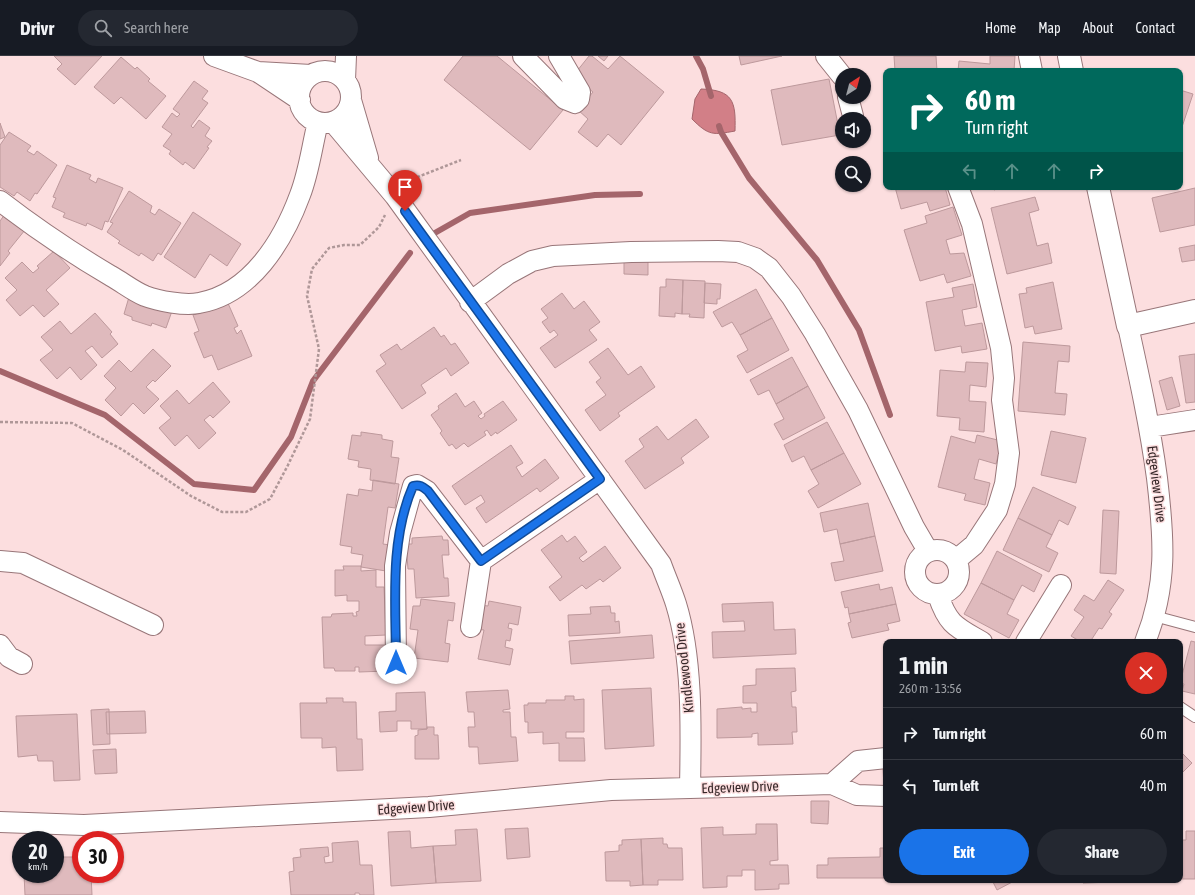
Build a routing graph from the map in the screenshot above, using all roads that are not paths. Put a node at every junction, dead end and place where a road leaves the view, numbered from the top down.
1 (214, 56) edge
2 (346, 56) edge
3 (523, 56) edge
4 (559, 56) edge
5 (826, 56) edge
6 (1029, 56) edge
7 (1069, 56) edge
8 (319, 68) edge
9 (836, 68) edge
10 (1031, 68) edge
11 (1071, 68) edge
12 (258, 72) junction
13 (345, 80) junction
14 (300, 100) junction
15 (351, 100) junction
16 (325, 122) junction
17 (370, 166) junction
18 (959, 190) edge
19 (1099, 190) edge
20 (0, 201) edge
21 (470, 302) junction
22 (1195, 311) edge
23 (1128, 326) junction
24 (1195, 420) edge
25 (1150, 427) junction
26 (600, 479) junction
27 (928, 551) junction
28 (956, 560) junction
29 (0, 561) edge
30 (481, 561) junction
31 (1061, 585) dead end
32 (938, 594) junction
33 (1154, 616) junction
34 (153, 625) dead end
35 (471, 627) dead end
36 (1195, 627) edge
37 (977, 639) edge
38 (1028, 639) edge
39 (1146, 639) edge
40 (0, 645) edge
41 (396, 663) dead end
42 (22, 664) dead end
43 (1183, 709) edge
44 (1195, 717) edge
45 (883, 758) edge
46 (832, 784) junction
47 (690, 788) junction
48 (883, 796) edge
49 (0, 822) edge

1 - 12 street
2 - 13 street
3 - 4 street
5 - 9 street
6 - 10 street
7 - 11 street
8 - 12 street
8 - 13 street
8 - 14 street
12 - 14 street
13 - 15 street
14 - 16 street
15 - 16 street
15 - 17 street, Kindlewood Drive
16 - 17 street, Kindlewood Drive
16 - 20 street
17 - 21 street, Kindlewood Drive
18 - 28 street
19 - 23 street
21 - 26 street, Kindlewood Drive
21 - 27 street
22 - 23 street
23 - 25 street, Edgeview Drive
24 - 25 street
25 - 33 street, Edgeview Drive
26 - 30 street
26 - 47 street, Kindlewood Drive
27 - 28 street
27 - 32 street
28 - 32 street
29 - 34 street
30 - 35 street
30 - 41 street
31 - 38 street
32 - 37 street
33 - 36 lane
33 - 39 street, Edgeview Drive
40 - 42 street
43 - 44 lane
45 - 46 street
46 - 47 street, Edgeview Drive
46 - 48 street, Edgeview Drive
47 - 49 street, Edgeview Drive

